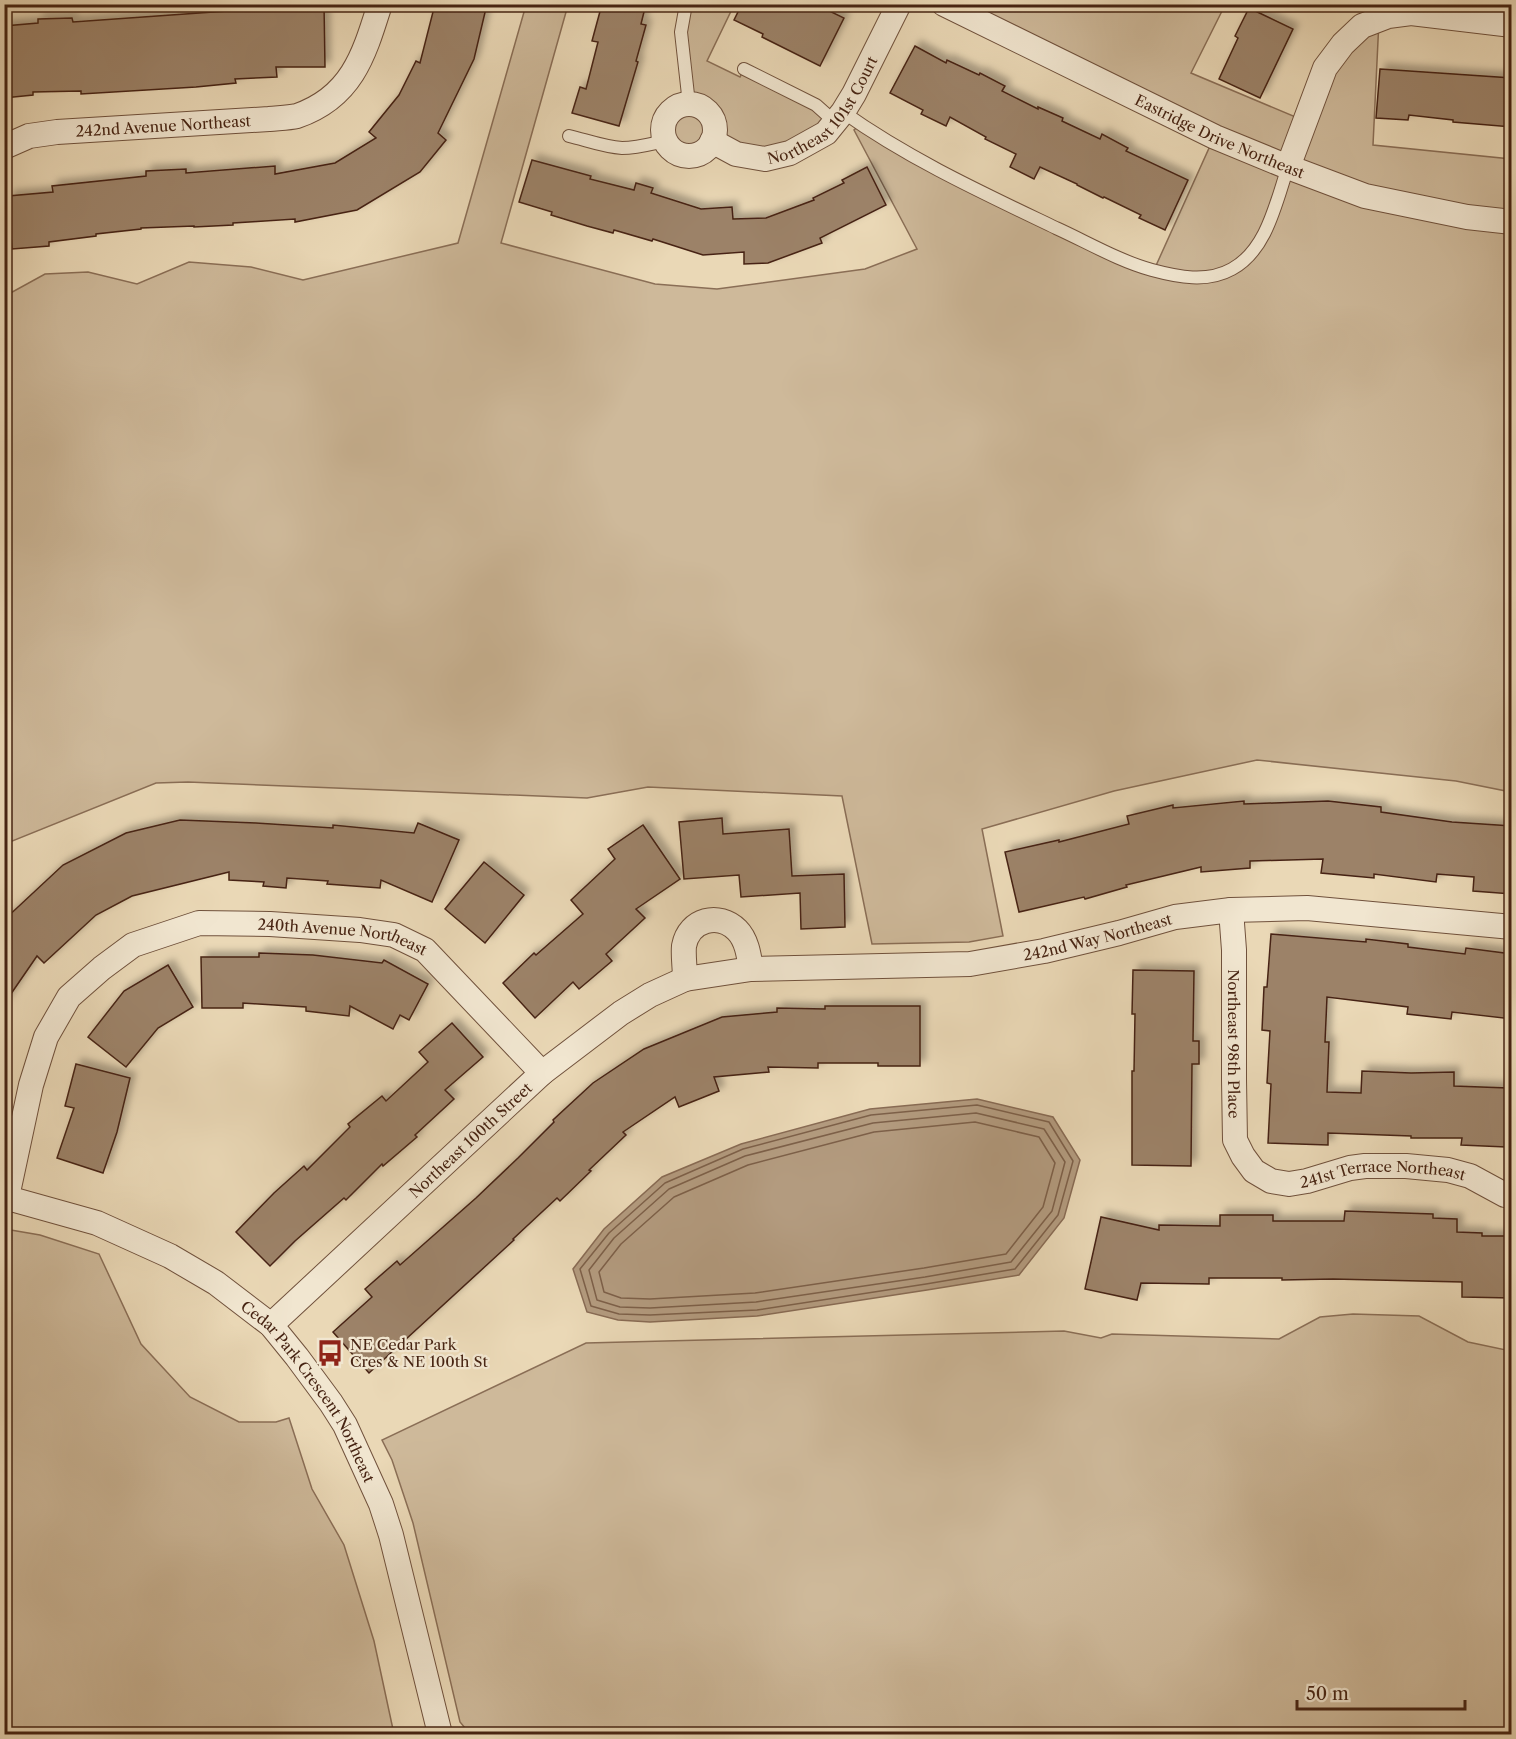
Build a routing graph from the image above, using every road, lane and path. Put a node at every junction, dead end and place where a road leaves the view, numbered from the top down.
1 (380, 4) edge
2 (686, 4) edge
3 (899, 4) edge
4 (944, 4) edge
5 (1512, 25) edge
6 (744, 69) dead end
7 (688, 104) junction
8 (839, 117) junction
9 (569, 136) dead end
10 (666, 141) junction
11 (712, 141) junction
12 (4, 147) edge
13 (1288, 167) junction
14 (1512, 222) edge
15 (1231, 910) junction
16 (1512, 927) edge
17 (752, 969) junction
18 (685, 978) junction
19 (542, 1073) junction
20 (1254, 1171) joint
21 (1512, 1196) edge
22 (6, 1197) edge
23 (271, 1325) junction
24 (440, 1734) edge

1 - 12 street, 242nd Avenue Northeast
2 - 7 lane
3 - 8 street, Northeast 101st Court
4 - 13 street, Eastridge Drive Northeast
5 - 13 street
6 - 8 lane
7 - 10 street
7 - 11 street
8 - 11 street, Northeast 101st Court
8 - 13 lane
9 - 10 lane
10 - 11 street
13 - 14 street, Eastridge Drive Northeast
15 - 16 street, 242nd Way Northeast
15 - 17 street, 242nd Way Northeast
15 - 20 street, Northeast 98th Place
17 - 18 street, 242nd Way Northeast
17 - 18 street
18 - 19 street, Northeast 100th Street
19 - 22 street, 240th Avenue Northeast
19 - 23 street, Northeast 100th Street
20 - 21 street, 241st Terrace Northeast
22 - 23 street, Cedar Park Crescent Northeast
23 - 24 street, Cedar Park Crescent Northeast

